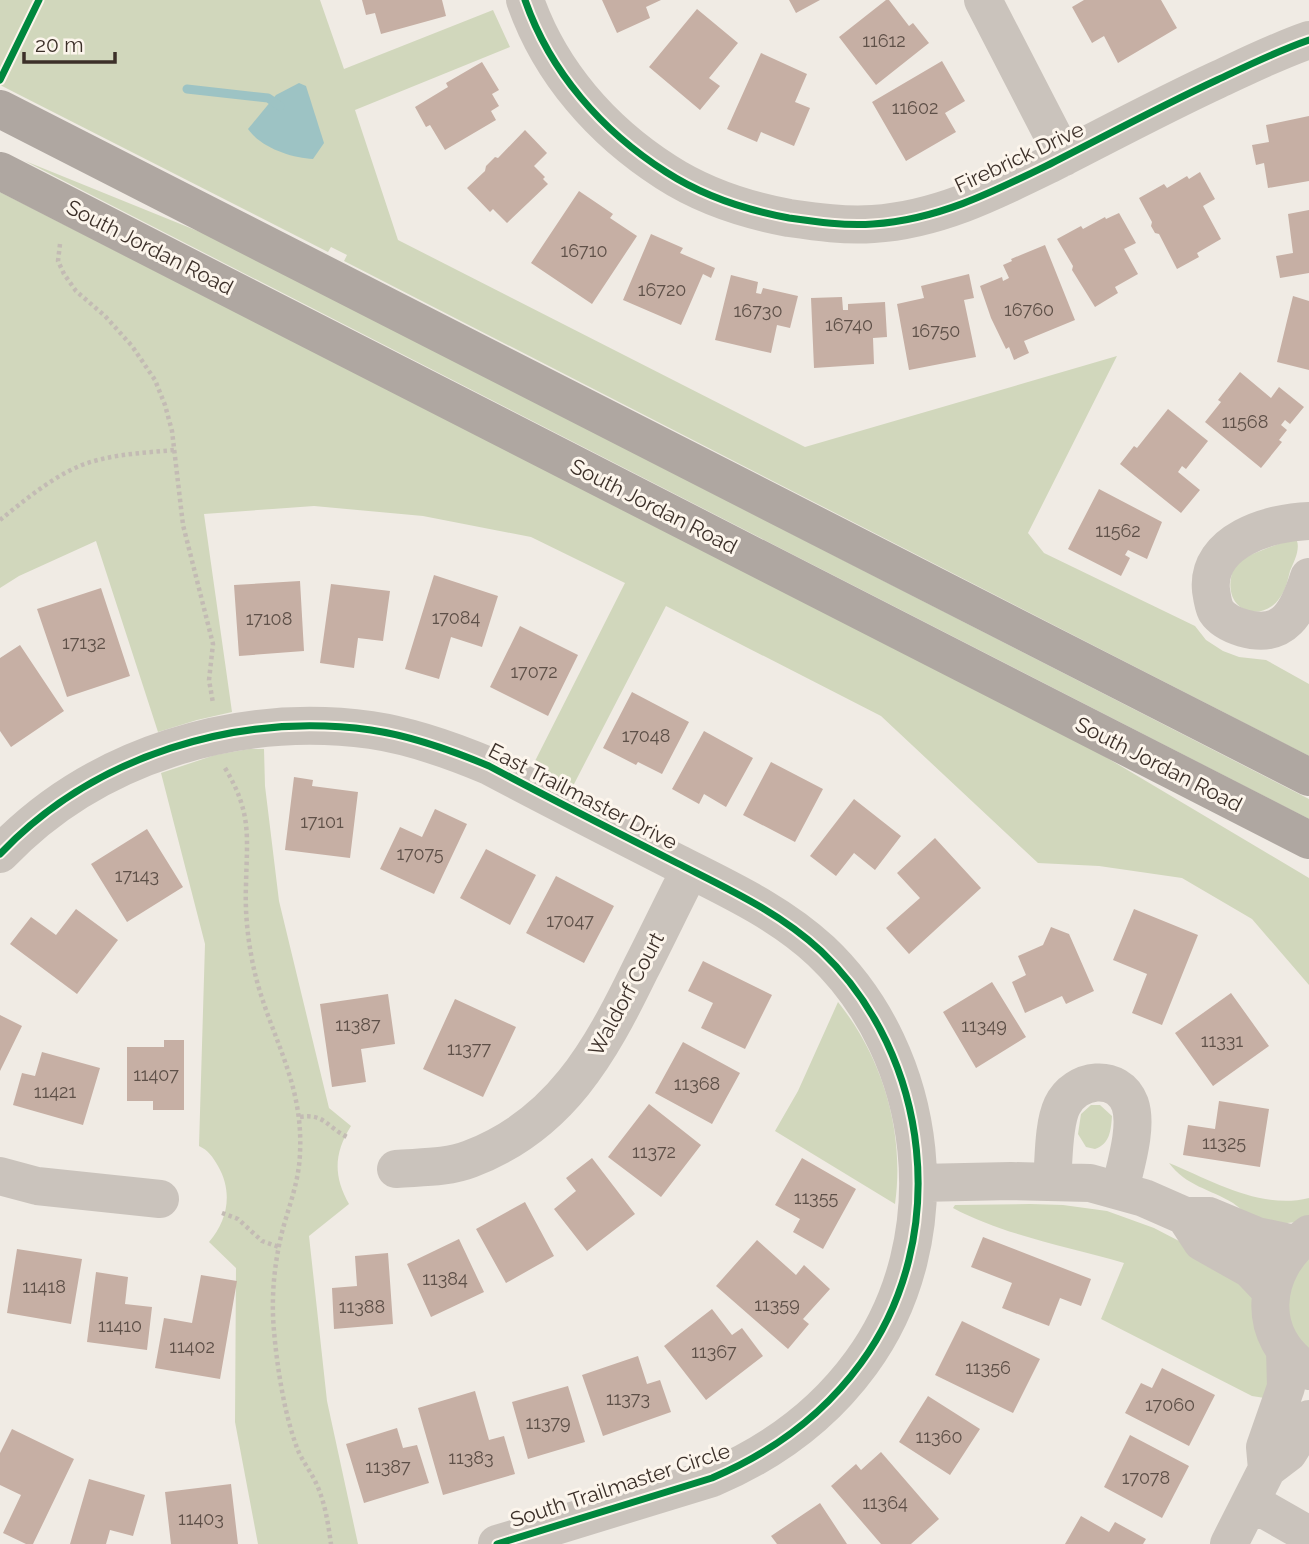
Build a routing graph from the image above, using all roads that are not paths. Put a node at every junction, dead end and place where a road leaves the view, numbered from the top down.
1 (525, 0) edge
2 (983, 0) edge
3 (1309, 40) edge
4 (0, 109) edge
5 (1064, 157) junction
6 (0, 171) edge
7 (1309, 521) edge
8 (1309, 577) edge
9 (1309, 777) edge
10 (1309, 840) edge
11 (0, 854) edge
12 (690, 870) junction
13 (396, 1169) dead end
14 (0, 1175) edge
15 (1052, 1181) junction
16 (919, 1183) junction
17 (1120, 1190) junction
18 (160, 1199) dead end
19 (1185, 1216) junction
20 (1302, 1239) edge
21 (1271, 1290) junction
22 (1297, 1360) edge
23 (1309, 1419) edge
24 (1259, 1486) junction
25 (1309, 1535) edge
26 (497, 1544) edge
27 (1229, 1544) edge

1 - 5 street, Firebrick Drive
2 - 5 street
3 - 5 street, Firebrick Drive
4 - 9 main road
6 - 10 main road, South Jordan Road
7 - 8 street
11 - 12 street, East Trailmaster Drive
12 - 13 street, Waldorf Court
12 - 16 street, East Trailmaster Drive
14 - 18 street
15 - 16 street
15 - 17 street
15 - 17 street
16 - 26 street, South Trailmaster Circle
17 - 19 street
19 - 20 street
19 - 21 street
20 - 21 street
21 - 22 street
22 - 24 street
23 - 24 street
24 - 25 street
24 - 27 street

